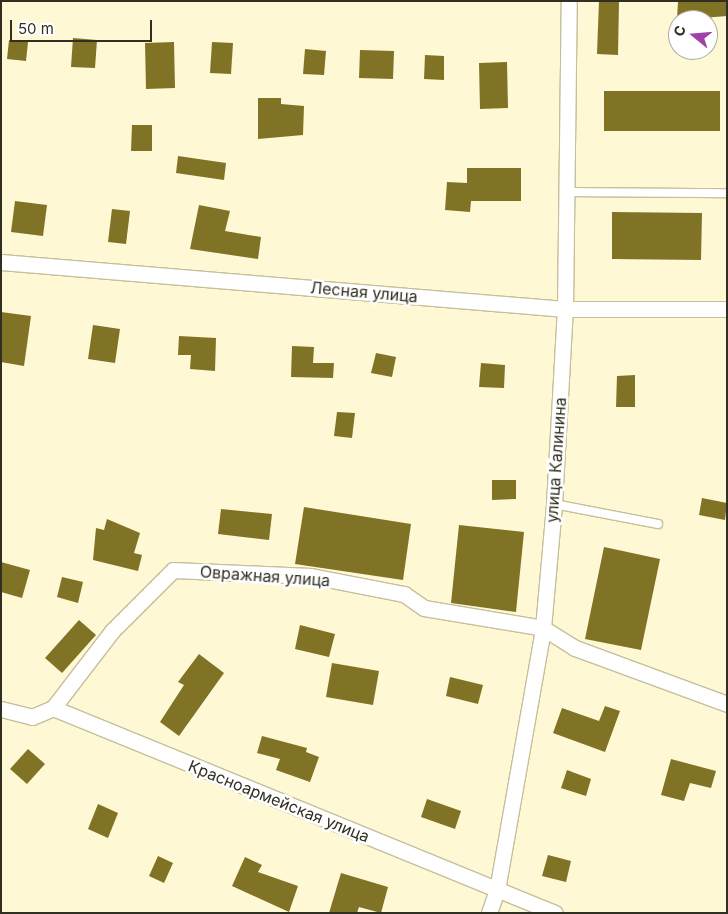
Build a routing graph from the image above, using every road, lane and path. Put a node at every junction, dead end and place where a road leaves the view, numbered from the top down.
1 (569, 1) edge
2 (567, 192) junction
3 (727, 193) edge
4 (1, 262) edge
5 (565, 309) junction
6 (727, 309) edge
7 (554, 504) junction
8 (658, 524) dead end
9 (543, 628) junction
10 (727, 704) edge
11 (53, 708) junction
12 (1, 710) edge
13 (497, 890) junction
14 (489, 913) edge
15 (555, 913) edge

1 - 2 street, улица Калинина
2 - 3 lane
2 - 5 street, улица Калинина
4 - 5 street, Лесная улица
5 - 6 street, Лесная улица
5 - 7 street, улица Калинина
7 - 8 lane
7 - 9 street, улица Калинина
9 - 10 street, Овражная улица
9 - 11 street, Овражная улица
9 - 13 street, улица Калинина
11 - 12 street
11 - 13 street, Красноармейская улица
13 - 14 street, улица Калинина
13 - 15 street, Красноармейская улица

